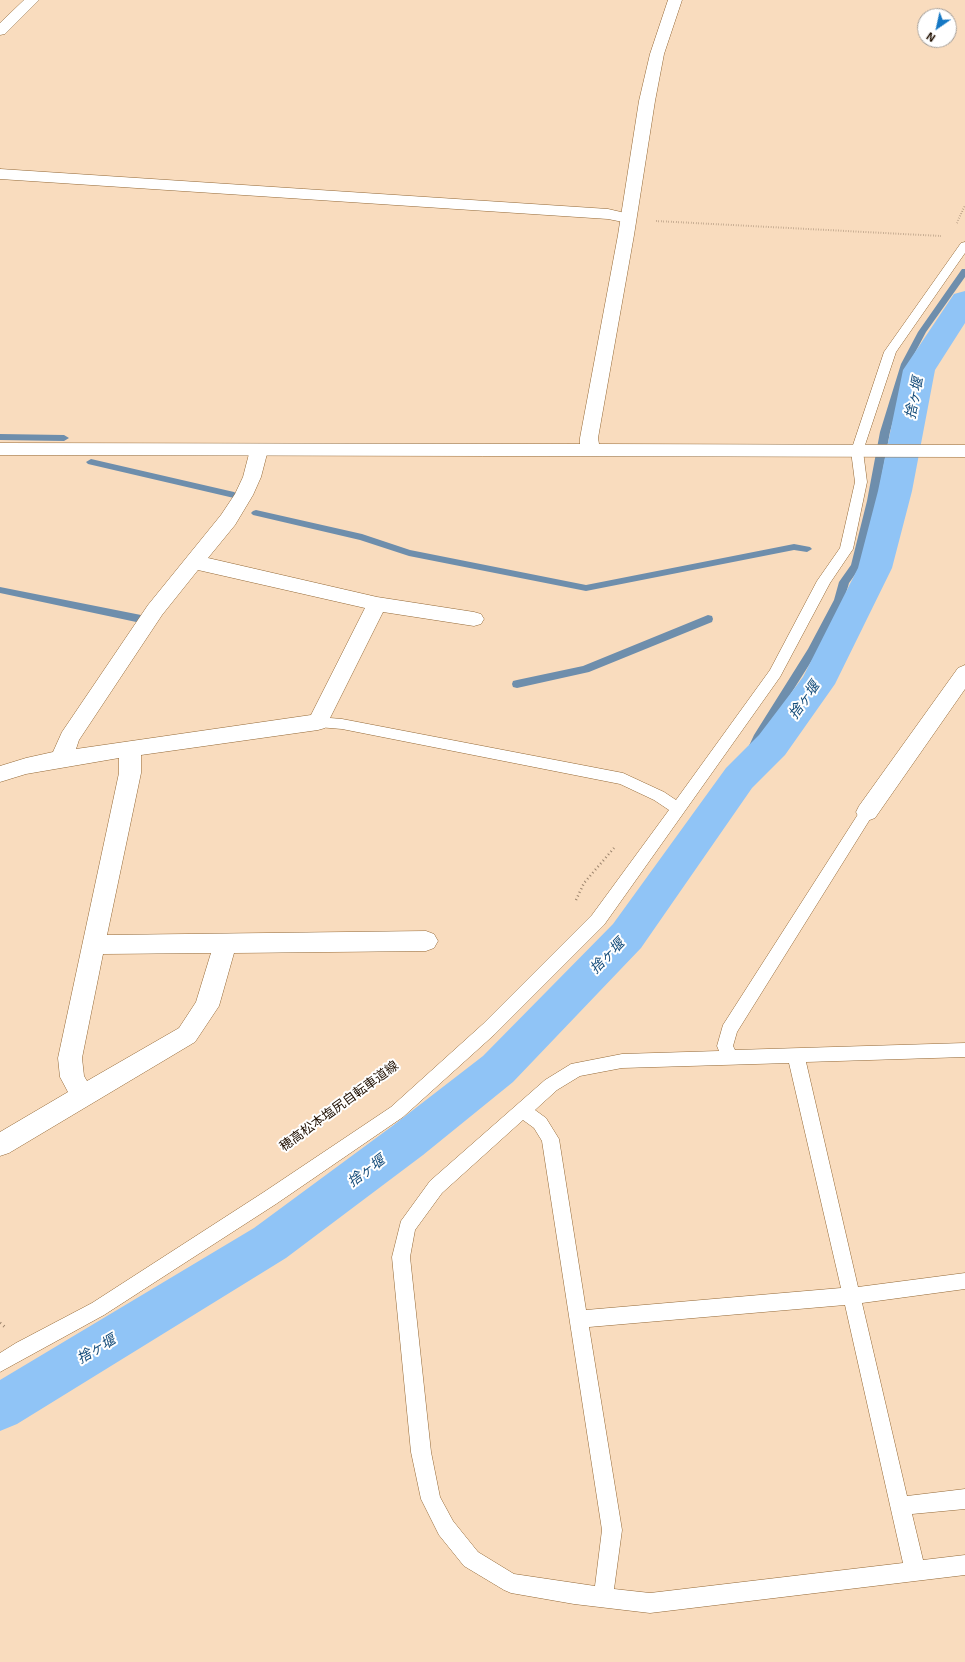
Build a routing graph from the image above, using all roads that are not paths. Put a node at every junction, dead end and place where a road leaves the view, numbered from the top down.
1 (32, 0) edge
2 (675, 0) edge
3 (0, 30) edge
4 (0, 174) edge
5 (628, 218) junction
6 (965, 245) edge
7 (0, 449) edge
8 (259, 450) junction
9 (590, 451) junction
10 (860, 451) junction
11 (965, 451) edge
12 (194, 562) junction
13 (377, 604) junction
14 (474, 619) dead end
15 (965, 673) edge
16 (318, 722) junction
17 (130, 748) junction
18 (61, 759) junction
19 (0, 774) edge
20 (677, 808) junction
21 (867, 812) joint
22 (426, 941) dead end
23 (225, 944) junction
24 (94, 945) junction
25 (965, 1050) edge
26 (796, 1056) junction
27 (730, 1058) junction
28 (82, 1097) junction
29 (523, 1110) junction
30 (0, 1145) edge
31 (965, 1281) edge
32 (852, 1296) junction
33 (579, 1319) junction
34 (0, 1363) edge
35 (965, 1499) edge
36 (900, 1506) junction
37 (965, 1565) edge
38 (915, 1570) junction
39 (603, 1598) junction

1 - 3 street
2 - 5 street
4 - 5 street
5 - 9 street
6 - 10 lane
7 - 8 street
8 - 9 street
8 - 12 street
9 - 10 street
10 - 11 street
10 - 20 lane
12 - 13 street
12 - 18 street
13 - 14 street
13 - 16 street
15 - 21 street
16 - 17 street
16 - 20 lane
17 - 18 street
17 - 24 street
18 - 19 street
20 - 34 lane
21 - 27 lane
22 - 23 street
23 - 24 street
23 - 28 street
24 - 28 street
25 - 26 lane
26 - 27 lane
26 - 32 lane
27 - 29 lane
28 - 30 street
29 - 33 lane
29 - 39 lane
31 - 32 lane
32 - 33 lane
32 - 36 lane
33 - 39 lane
35 - 36 lane
36 - 38 lane
37 - 38 lane
38 - 39 lane

